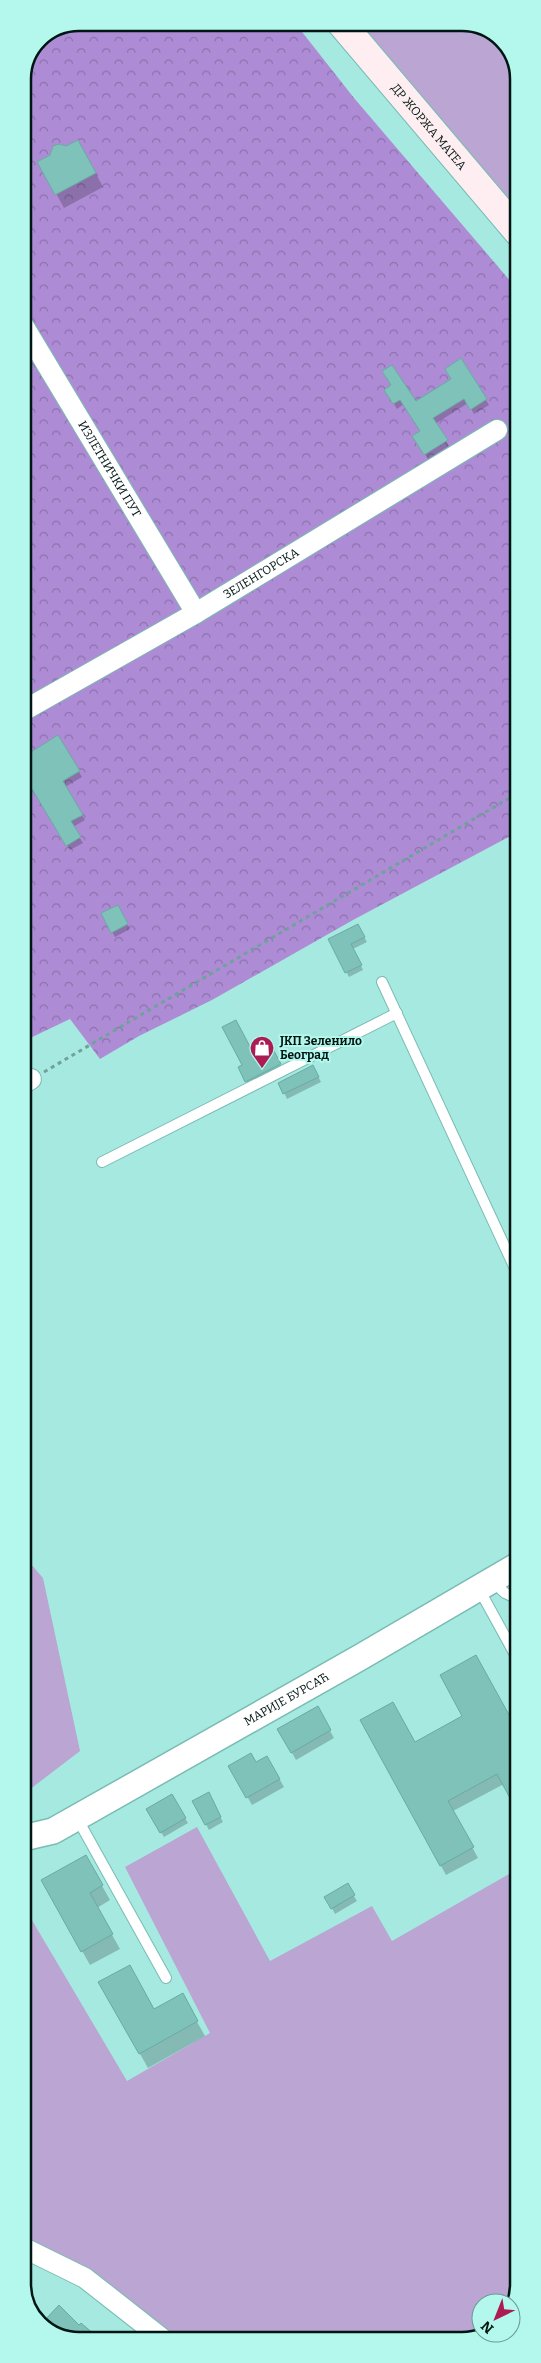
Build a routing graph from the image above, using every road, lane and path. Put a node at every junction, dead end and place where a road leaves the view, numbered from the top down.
1 (348, 31) edge
2 (510, 223) edge
3 (31, 338) edge
4 (497, 430) dead end
5 (196, 613) junction
6 (31, 706) edge
7 (510, 798) edge
8 (382, 982) dead end
9 (397, 1013) junction
10 (31, 1080) edge
11 (102, 1162) dead end
12 (510, 1257) edge
13 (510, 1569) edge
14 (485, 1584) junction
15 (510, 1594) edge
16 (510, 1642) edge
17 (76, 1818) junction
18 (53, 1831) junction
19 (31, 1836) edge
20 (31, 1844) edge
21 (166, 1978) dead end
22 (31, 2251) edge
23 (154, 2332) edge

1 - 2 main road, ДР ЖОРЖА МАТЕА
3 - 5 street, ИЗЛЕТНИЧКИ ПУТ
4 - 5 street, ЗЕЛЕНГОРСКА
5 - 6 street, ЗЕЛЕНГОРСКА
7 - 10 path
8 - 9 lane
9 - 11 lane
9 - 12 lane
13 - 14 street, МАРИЈЕ БУРСАЋ
14 - 15 lane
14 - 16 lane
14 - 17 street, МАРИЈЕ БУРСАЋ
17 - 18 street, МАРИЈЕ БУРСАЋ
17 - 21 lane
18 - 19 street, МАРИЈЕ БУРСАЋ
18 - 20 street, МАРИЈЕ БУРСАЋ
22 - 23 street

